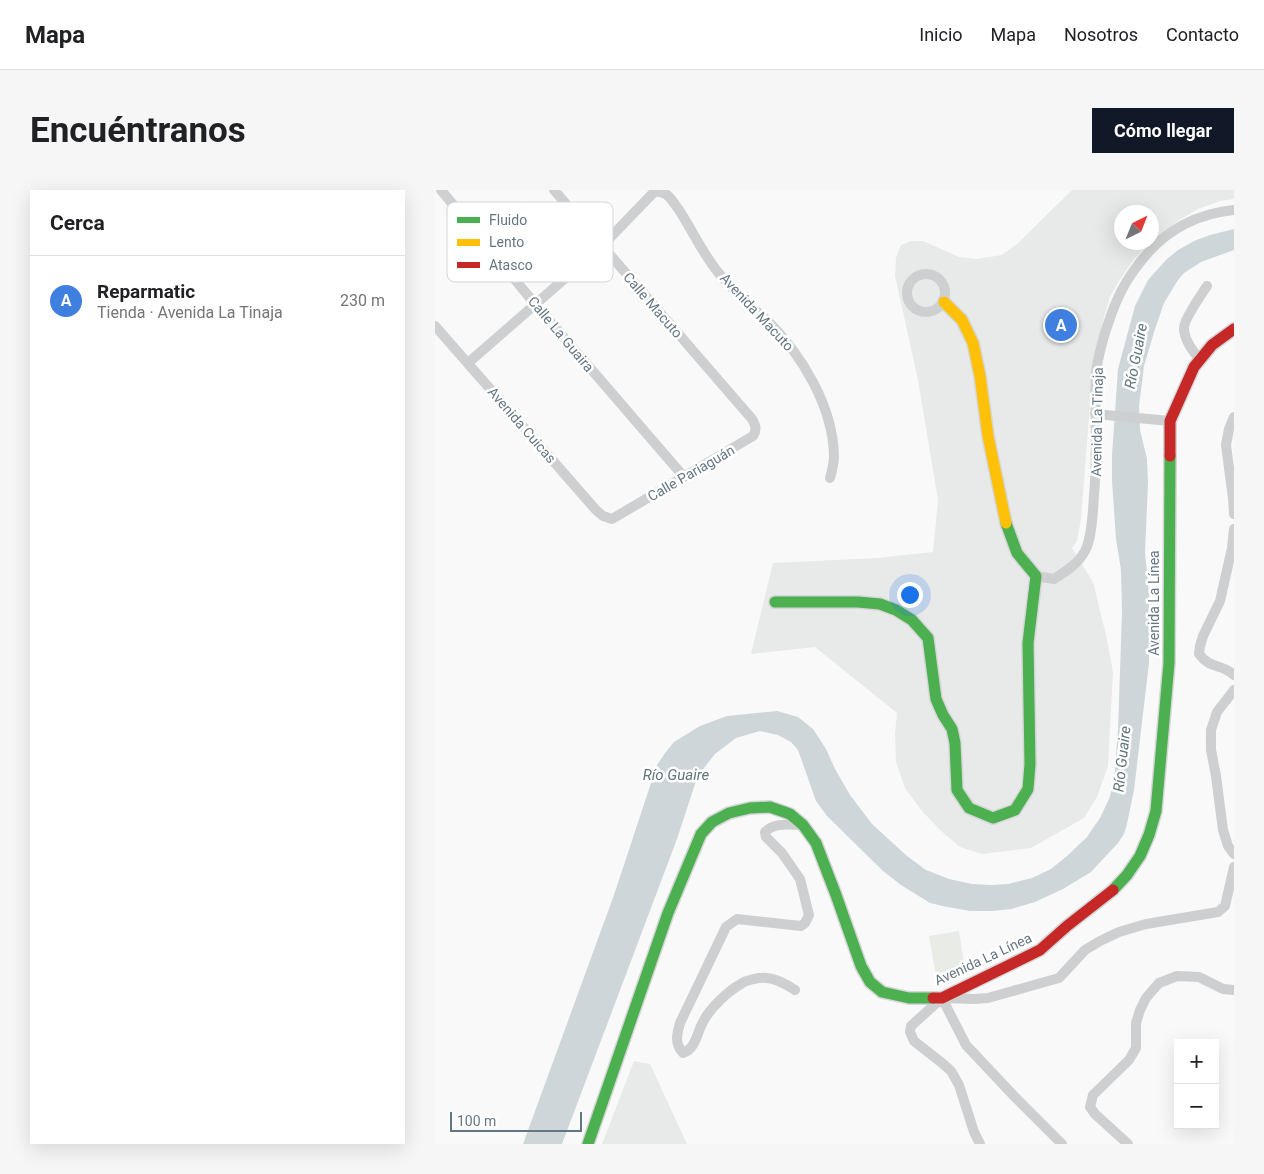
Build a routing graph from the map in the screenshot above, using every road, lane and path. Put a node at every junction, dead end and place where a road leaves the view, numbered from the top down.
1 (441, 190) edge
2 (554, 190) edge
3 (656, 190) edge
4 (451, 202) edge
5 (564, 202) edge
6 (1234, 210) edge
7 (613, 235) edge
8 (613, 258) edge
9 (517, 282) edge
10 (560, 282) edge
11 (1207, 286) dead end
12 (944, 302) dead end
13 (535, 304) junction
14 (435, 326) edge
15 (1234, 329) edge
16 (1200, 360) junction
17 (468, 363) junction
18 (1095, 414) junction
19 (1234, 417) edge
20 (752, 419) joint
21 (1164, 421) junction
22 (683, 477) junction
23 (830, 478) dead end
24 (1234, 514) edge
25 (612, 519) joint
26 (1234, 529) edge
27 (1036, 576) junction
28 (775, 602) dead end
29 (1234, 675) edge
30 (1234, 690) edge
31 (803, 825) junction
32 (1234, 854) edge
33 (1234, 867) edge
34 (795, 990) dead end
35 (1234, 990) edge
36 (942, 998) junction
37 (588, 1144) edge
38 (980, 1144) edge
39 (1062, 1144) edge
40 (1128, 1144) edge

1 - 4 street, Calle La Guaira
2 - 5 street, Calle Macuto
3 - 7 street
3 - 23 street, Avenida Macuto
6 - 18 street, Avenida La Tinaja
8 - 20 street, Calle Macuto
9 - 13 street, Calle La Guaira
10 - 13 street
11 - 16 street
12 - 27 street
13 - 17 street
13 - 22 street, Calle La Guaira
14 - 17 street, Avenida Cuicas
15 - 16 street, Avenida La Línea
16 - 21 street, Avenida La Línea
17 - 25 street, Avenida Cuicas
18 - 21 street
18 - 27 street, Avenida La Tinaja
19 - 24 street
20 - 22 street, Calle Pariaguán
21 - 36 street, Avenida La Línea
22 - 25 street, Calle Pariaguán
26 - 29 street
27 - 28 street
30 - 32 street
31 - 34 street
31 - 36 street, Avenida La Línea
31 - 37 street, Avenida La Línea
33 - 36 street
35 - 40 street
36 - 38 street
36 - 39 street

